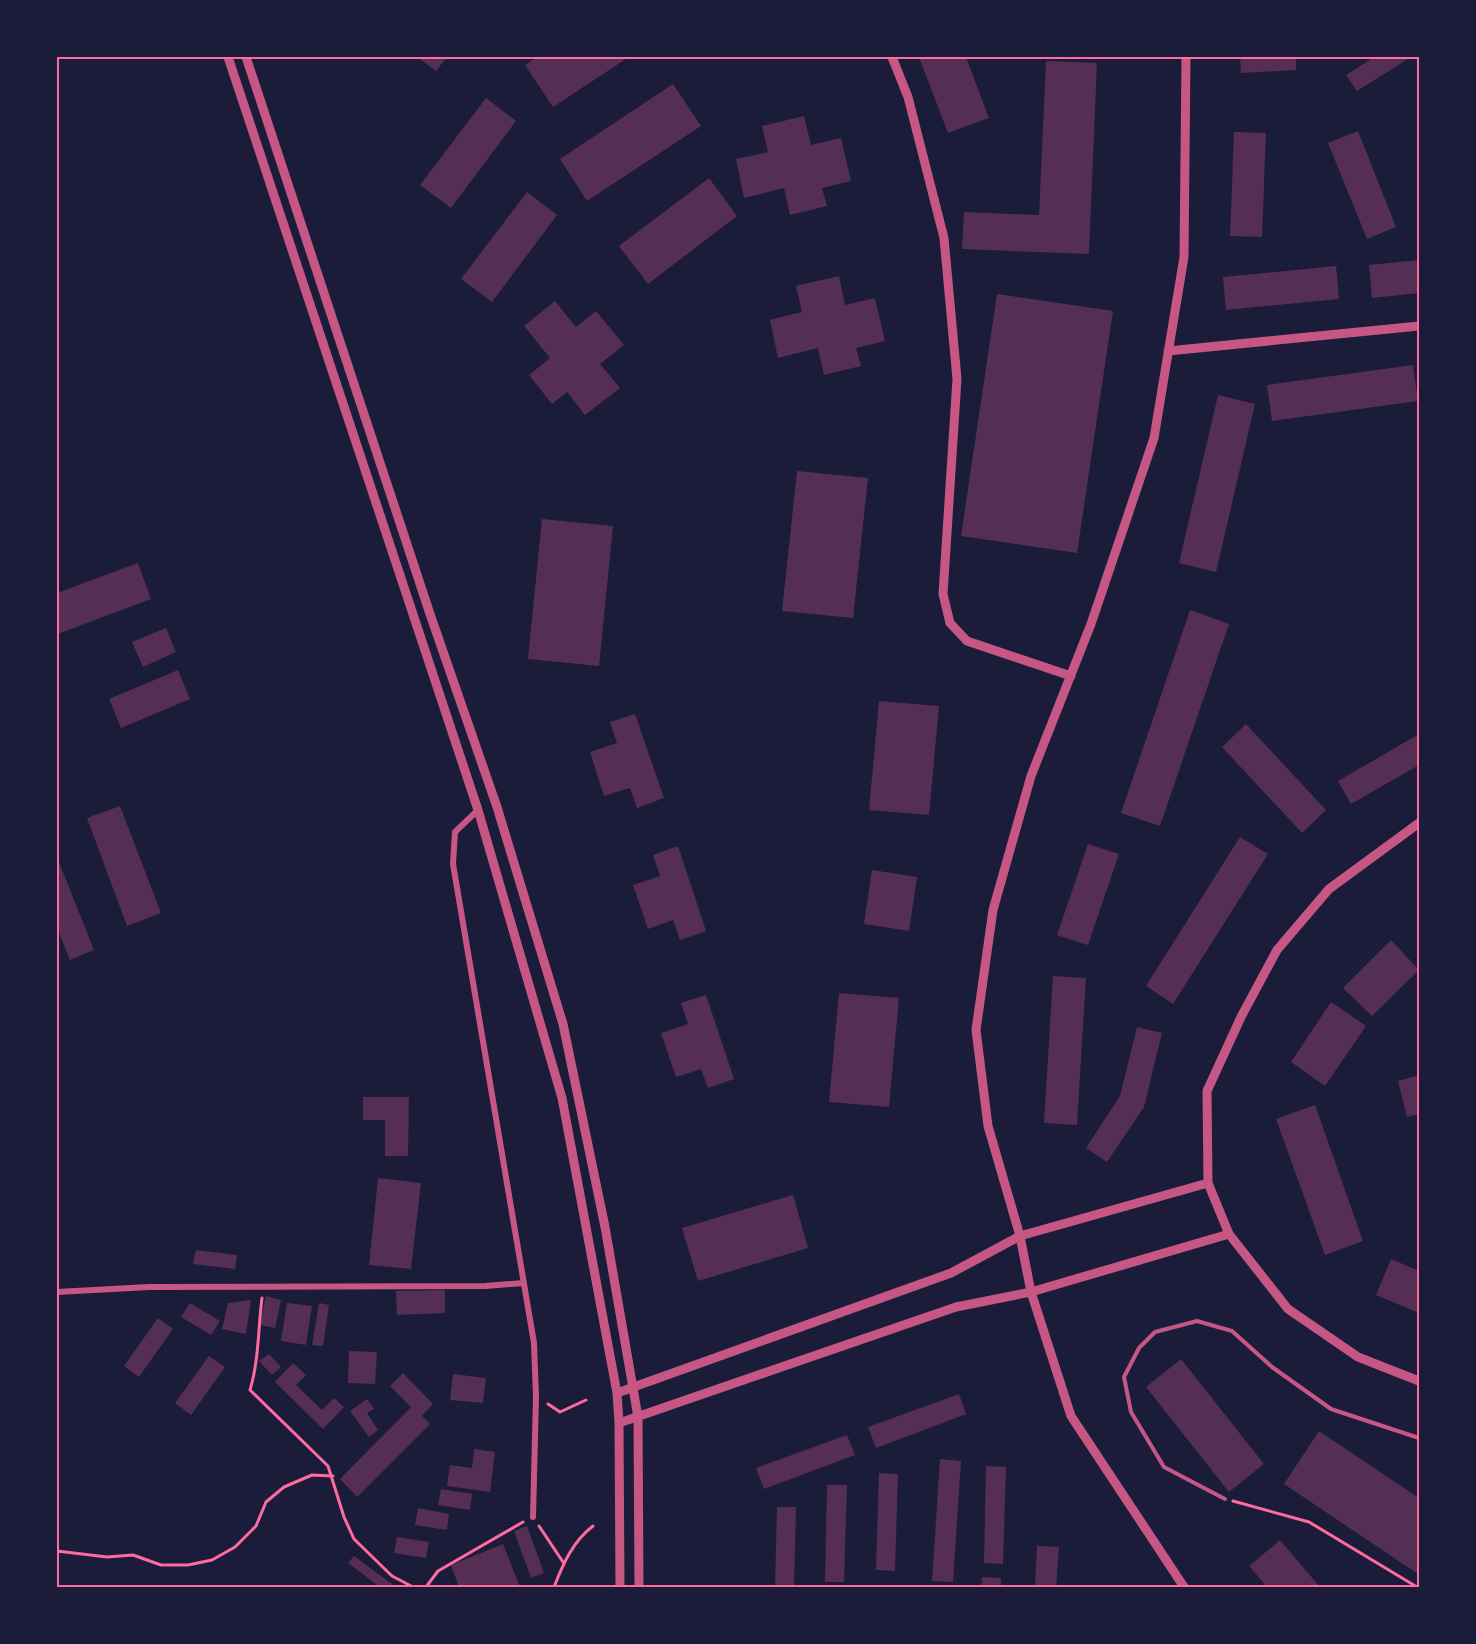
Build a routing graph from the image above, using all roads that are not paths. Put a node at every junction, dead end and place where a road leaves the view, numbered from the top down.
1 (228, 57) edge
2 (246, 57) edge
3 (892, 57) edge
4 (1186, 57) edge
5 (1419, 326) edge
6 (1168, 351) junction
7 (1071, 676) junction
8 (478, 810) junction
9 (1419, 823) edge
10 (1208, 1183) junction
11 (1229, 1234) junction
12 (1020, 1236) junction
13 (524, 1283) junction
14 (57, 1292) edge
15 (1031, 1292) junction
16 (1419, 1382) edge
17 (633, 1387) junction
18 (617, 1392) junction
19 (638, 1417) junction
20 (620, 1423) junction
21 (1419, 1438) edge
22 (1225, 1499) road end
23 (532, 1517) road end
24 (620, 1587) edge
25 (639, 1587) edge
26 (1184, 1587) edge

1 - 8 street
2 - 17 street
3 - 7 street
4 - 6 street
5 - 6 street
6 - 7 street
7 - 12 street
8 - 13 street
8 - 18 street
9 - 10 street
10 - 11 street
10 - 12 street
11 - 15 street
11 - 16 street
12 - 15 street
12 - 17 street
13 - 14 street
13 - 23 street
15 - 19 street
15 - 26 street
17 - 18 street
17 - 19 street
18 - 20 street
19 - 20 street
19 - 25 street
20 - 24 street
21 - 22 lane

